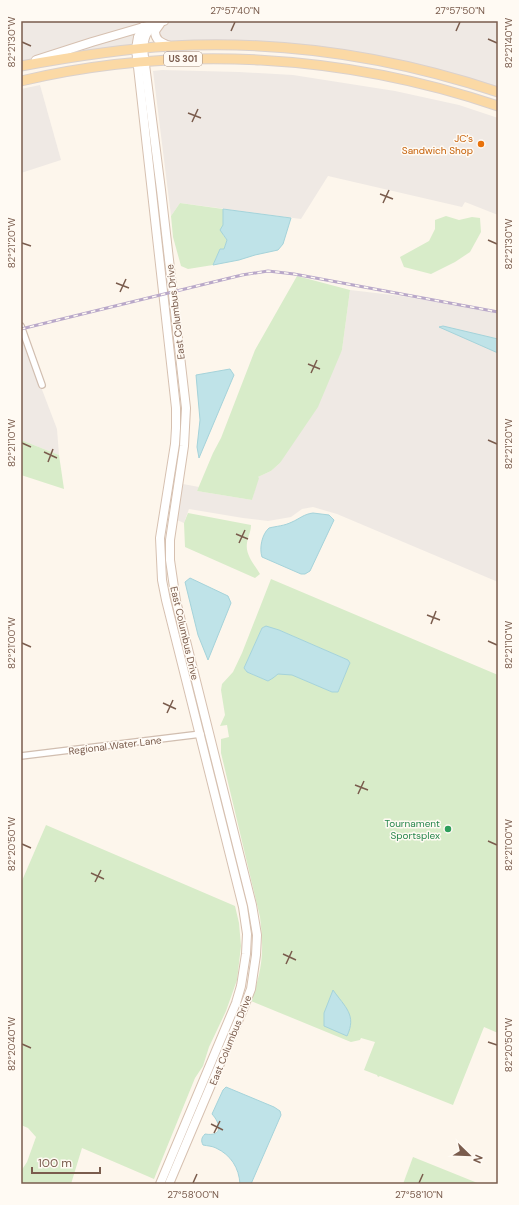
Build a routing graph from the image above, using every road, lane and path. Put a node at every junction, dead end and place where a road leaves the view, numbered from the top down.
1 (160, 22) edge
2 (143, 27) junction
3 (170, 46) junction
4 (280, 48) junction
5 (139, 49) junction
6 (280, 61) junction
7 (141, 62) junction
8 (22, 66) edge
9 (414, 68) junction
10 (412, 81) junction
11 (21, 82) edge
12 (498, 92) edge
13 (498, 106) edge
14 (161, 190) junction
15 (151, 191) junction
16 (21, 326) edge
17 (42, 385) dead end
18 (166, 500) junction
19 (176, 501) junction
20 (209, 733) junction
21 (200, 734) junction
22 (21, 756) edge
23 (160, 1184) edge
24 (169, 1184) edge

1 - 2 street
1 - 3 street
1 - 5 street
2 - 5 street
2 - 8 street
3 - 4 main road, US 301
3 - 5 main road, US 301
4 - 6 main road
4 - 9 main road, US 301
5 - 7 street
5 - 8 main road, US 301
6 - 7 main road, US 301
6 - 10 main road, US 301
7 - 11 main road, US 301
7 - 14 street, East Columbus Drive
7 - 15 street, East Columbus Drive
9 - 10 street
9 - 12 main road, US 301
10 - 13 main road, US 301
14 - 15 street
14 - 19 street, East Columbus Drive
15 - 18 street, East Columbus Drive
16 - 17 street
18 - 19 street
18 - 21 street, East Columbus Drive
19 - 20 street, East Columbus Drive
20 - 21 street, Regional Water Lane
20 - 24 street, East Columbus Drive
21 - 22 street, Regional Water Lane
21 - 23 street, East Columbus Drive

